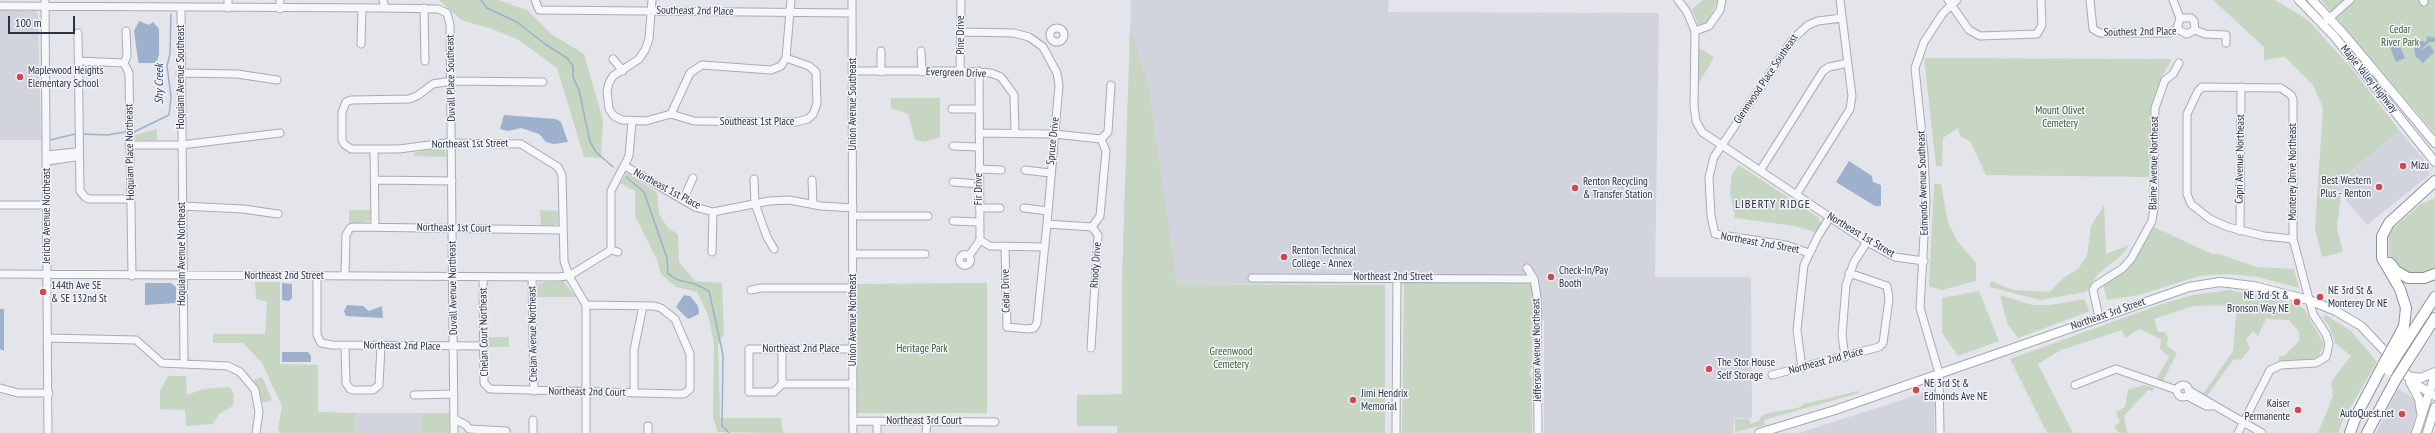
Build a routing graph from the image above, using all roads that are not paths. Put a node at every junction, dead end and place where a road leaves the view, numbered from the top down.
1 (228, 0) edge
2 (280, 0) edge
3 (383, 0) edge
4 (535, 0) edge
5 (652, 0) edge
6 (791, 0) edge
7 (852, 0) edge
8 (961, 0) edge
9 (1678, 0) edge
10 (1722, 0) edge
11 (1840, 0) edge
12 (2042, 0) edge
13 (2090, 0) edge
14 (2173, 0) edge
15 (2299, 0) edge
16 (2312, 0) edge
17 (2350, 0) edge
18 (1952, 2) edge
19 (44, 3) edge
20 (111, 3) edge
21 (0, 6) edge
22 (180, 8) junction
23 (228, 8) junction
24 (362, 8) junction
25 (385, 8) junction
26 (424, 8) junction
27 (280, 9) junction
28 (652, 11) junction
29 (790, 12) junction
30 (852, 13) junction
31 (1842, 18) junction
32 (2180, 18) junction
33 (2330, 18) junction
34 (2323, 24) junction
35 (2177, 29) junction
36 (1695, 30) junction
37 (2195, 30) junction
38 (126, 31) dead end
39 (960, 32) junction
40 (78, 33) dead end
41 (1052, 40) dead end
42 (2226, 43) dead end
43 (362, 44) dead end
44 (1043, 47) junction
45 (881, 51) dead end
46 (921, 51) dead end
47 (786, 58) junction
48 (613, 59) dead end
49 (79, 61) junction
50 (425, 61) dead end
51 (124, 63) junction
52 (1848, 63) junction
53 (2179, 63) dead end
54 (622, 71) junction
55 (853, 71) junction
56 (960, 71) junction
57 (979, 71) junction
58 (881, 72) junction
59 (922, 72) junction
60 (180, 73) junction
61 (277, 80) dead end
62 (451, 81) junction
63 (543, 82) dead end
64 (1111, 85) dead end
65 (2241, 87) junction
66 (952, 109) dead end
67 (979, 109) junction
68 (671, 114) junction
69 (632, 122) junction
70 (1015, 132) junction
71 (280, 133) dead end
72 (979, 133) junction
73 (1054, 134) junction
74 (1101, 139) junction
75 (452, 143) junction
76 (2435, 143) edge
77 (181, 145) junction
78 (129, 146) junction
79 (952, 146) dead end
80 (1722, 146) junction
81 (979, 147) junction
82 (374, 149) junction
83 (79, 154) junction
84 (47, 158) junction
85 (2435, 162) edge
86 (625, 166) junction
87 (979, 169) junction
88 (1001, 170) dead end
89 (1026, 170) dead end
90 (1760, 170) junction
91 (1050, 172) junction
92 (693, 178) dead end
93 (754, 179) dead end
94 (375, 180) junction
95 (812, 180) dead end
96 (452, 181) junction
97 (2435, 181) edge
98 (953, 182) dead end
99 (979, 184) junction
100 (2435, 188) edge
101 (1796, 195) junction
102 (130, 199) junction
103 (683, 200) junction
104 (755, 204) junction
105 (813, 204) junction
106 (0, 205) edge
107 (47, 205) junction
108 (182, 206) junction
109 (853, 208) junction
110 (979, 208) junction
111 (1000, 208) dead end
112 (1024, 208) dead end
113 (1048, 211) junction
114 (713, 212) junction
115 (278, 214) dead end
116 (853, 216) junction
117 (928, 216) dead end
118 (1830, 217) junction
119 (953, 221) dead end
120 (979, 222) junction
121 (1048, 224) junction
122 (375, 227) junction
123 (1092, 227) junction
124 (452, 228) junction
125 (563, 230) junction
126 (1713, 231) joint
127 (2240, 231) junction
128 (2293, 239) junction
129 (980, 240) junction
130 (1867, 242) junction
131 (1005, 247) junction
132 (1045, 247) junction
133 (774, 249) dead end
134 (611, 250) junction
135 (618, 252) dead end
136 (712, 252) dead end
137 (1809, 253) junction
138 (853, 254) junction
139 (925, 254) dead end
140 (969, 256) dead end
141 (1924, 261) junction
142 (1527, 268) dead end
143 (1849, 273) junction
144 (0, 274) edge
145 (2435, 274) edge
146 (47, 275) junction
147 (182, 275) junction
148 (345, 275) junction
149 (132, 276) junction
150 (317, 276) junction
151 (453, 276) junction
152 (568, 276) junction
153 (483, 277) junction
154 (532, 277) junction
155 (1252, 278) dead end
156 (1397, 278) junction
157 (1534, 279) junction
158 (852, 288) junction
159 (752, 290) dead end
160 (2435, 297) edge
161 (2309, 300) junction
162 (586, 305) junction
163 (643, 306) junction
164 (2099, 317) junction
165 (2435, 318) edge
166 (1037, 323) joint
167 (48, 338) junction
168 (345, 345) junction
169 (381, 346) junction
170 (484, 346) junction
171 (454, 347) junction
172 (1091, 348) dead end
173 (2397, 348) junction
174 (782, 349) junction
175 (853, 349) junction
176 (1845, 357) junction
177 (184, 363) junction
178 (1802, 368) junction
179 (2386, 368) junction
180 (2435, 372) edge
181 (1940, 373) junction
182 (1772, 375) dead end
183 (2435, 375) edge
184 (2407, 376) junction
185 (782, 384) junction
186 (853, 384) junction
187 (2075, 384) dead end
188 (487, 387) joint
189 (0, 388) edge
190 (534, 391) junction
191 (585, 392) junction
192 (49, 393) junction
193 (634, 393) junction
194 (454, 394) junction
195 (2432, 394) edge
196 (414, 395) dead end
197 (2434, 411) edge
198 (2421, 418) junction
199 (454, 419) junction
200 (533, 420) dead end
201 (852, 421) junction
202 (877, 421) junction
203 (927, 421) junction
204 (995, 422) dead end
205 (2243, 424) junction
206 (506, 432) edge
207 (48, 433) edge
208 (256, 433) edge
209 (454, 433) edge
210 (533, 433) edge
211 (586, 433) edge
212 (852, 433) edge
213 (877, 433) edge
214 (926, 433) edge
215 (1396, 433) edge
216 (1538, 433) edge
217 (1759, 433) edge
218 (1940, 433) edge
219 (2238, 433) edge
220 (2262, 433) edge
221 (2350, 433) edge
222 (2355, 433) edge
223 (2367, 433) edge
224 (2416, 433) edge
225 (2427, 433) edge

1 - 23 street
2 - 27 street
3 - 25 street
4 - 28 street, Southeast 2nd Place
5 - 28 street
6 - 29 street
7 - 30 street, Union Avenue Southeast
8 - 39 street, Pine Drive
9 - 36 street
10 - 36 street
11 - 31 street
12 - 18 street
13 - 35 street, Southest 2nd Place
14 - 32 street
15 - 34 main road, Maple Valley Highway
16 - 33 main road, Maple Valley Highway
17 - 33 street
18 - 141 street, Edmonds Avenue Southeast
19 - 20 street
19 - 21 street
19 - 84 street, Jericho Avenue Northeast
20 - 22 street
22 - 23 street
22 - 60 street, Hoquiam Avenue Southeast
23 - 27 street
24 - 25 street
24 - 27 street
24 - 43 street
25 - 26 street
26 - 50 street
26 - 62 street, Duvall Place Southeast
28 - 29 street, Southeast 2nd Place
28 - 54 street
29 - 30 street, Southeast 2nd Place
29 - 47 street
30 - 55 street, Union Avenue Southeast
31 - 52 street
31 - 80 street, Glennwood Place Southeast
32 - 35 street
32 - 37 street
33 - 34 street
33 - 76 main road, Maple Valley Highway
34 - 85 main road, Maple Valley Highway
35 - 37 street, Southest 2nd Place
36 - 80 street, Northeast 1st Street
37 - 42 street, Southest 2nd Place
38 - 51 street, Hoquiam Place Northeast
39 - 44 street
39 - 56 street, Pine Drive
40 - 49 street
41 - 44 street
44 - 73 street, Spruce Drive
45 - 58 street
46 - 59 street
47 - 68 street
47 - 68 street, Southeast 1st Place
48 - 54 street
49 - 51 street
49 - 83 street
51 - 78 street, Hoquiam Place Northeast
52 - 90 street
52 - 101 street
53 - 164 street, Blaine Avenue Northeast
54 - 69 street
55 - 58 street, Evergreen Drive
55 - 109 street, Union Avenue Southeast
56 - 57 street, Evergreen Drive
56 - 59 street, Evergreen Drive
57 - 67 street, Fir Drive
57 - 70 street, Evergreen Drive
58 - 59 street, Evergreen Drive
60 - 61 street
60 - 77 street, Hoquiam Avenue Southeast
62 - 63 street
62 - 75 street, Duvall Place Southeast
62 - 82 street, Northeast 1st Street
64 - 74 street
65 - 127 street, Capri Avenue Northeast
65 - 127 street, Monterey Drive Northeast
65 - 128 street, Monterey Drive Northeast
66 - 67 street
67 - 72 street, Fir Drive
68 - 69 street
69 - 86 street
70 - 72 street
70 - 73 street
71 - 77 street
72 - 81 street, Fir Drive
73 - 74 street
73 - 91 street, Spruce Drive
74 - 123 street, Rhody Drive
75 - 82 street, Northeast 1st Street
75 - 96 street, Duvall Avenue Northeast
75 - 125 street, Northeast 1st Street
77 - 78 street
77 - 108 street, Hoquiam Avenue Northeast
78 - 102 street, Hoquiam Place Northeast
79 - 81 street
80 - 90 street, Northeast 1st Street
80 - 126 street, Glennwood Place Southeast
81 - 87 street, Fir Drive
82 - 94 street
83 - 84 street
83 - 102 street
84 - 107 street, Jericho Avenue Northeast
86 - 103 street, Northeast 1st Place
86 - 134 street
87 - 88 street
87 - 99 street, Fir Drive
89 - 91 street
90 - 101 street, Northeast 1st Street
91 - 113 street, Spruce Drive
92 - 103 street
93 - 104 street
94 - 96 street
94 - 122 street
95 - 105 street
96 - 124 street, Duvall Avenue Northeast
97 - 173 highway
98 - 99 street
99 - 110 street, Fir Drive
100 - 145 highway
101 - 118 street, Northeast 1st Street
102 - 149 street, Hoquiam Place Northeast
103 - 114 street, Northeast 1st Place
104 - 105 street, Northeast 1st Place
104 - 114 street, Northeast 1st Place
104 - 133 street
105 - 109 street, Northeast 1st Place
106 - 107 street
107 - 146 street, Jericho Avenue Northeast
108 - 115 street
108 - 147 street, Hoquiam Avenue Northeast
109 - 116 street, Union Avenue Northeast
110 - 111 street
110 - 120 street, Fir Drive
112 - 113 street
113 - 121 street, Spruce Drive
114 - 136 street
116 - 117 street
116 - 138 street, Union Avenue Northeast
118 - 130 street, Northeast 1st Street
118 - 137 street
119 - 120 street
120 - 129 street, Fir Drive
121 - 123 street
121 - 132 street, Spruce Drive
122 - 124 street, Northeast 1st Court
122 - 148 street, Northeast 1st Court
123 - 172 street, Rhody Drive
124 - 125 street, Northeast 1st Court
124 - 151 street, Duvall Avenue Northeast
125 - 152 street
126 - 137 street, Northeast 2nd Street
127 - 128 street
128 - 161 street, Monterey Drive Northeast
129 - 131 street
129 - 140 street
130 - 141 street, Northeast 1st Street
130 - 143 street
131 - 132 street
131 - 166 street, Cedar Drive
132 - 166 street, Spruce Drive
134 - 135 street
134 - 152 street
137 - 178 street
138 - 139 street
138 - 158 street, Union Avenue Northeast
141 - 181 street, Edmonds Avenue Southeast
142 - 157 street, Jefferson Avenue Northeast
143 - 176 street
143 - 176 street, Northeast 2nd Place
144 - 146 street, Northeast 2nd Street
146 - 149 street, Northeast 2nd Street
146 - 167 street, Jericho Avenue Northeast
147 - 149 street, Northeast 2nd Street
147 - 150 street, Northeast 2nd Street
147 - 177 street, Hoquiam Avenue Northeast
148 - 150 street, Northeast 2nd Street
148 - 151 street, Northeast 2nd Street
150 - 168 street, Northeast 2nd Place
151 - 153 street, Northeast 2nd Street
151 - 171 street, Duvall Avenue Northeast
152 - 154 street, Northeast 2nd Street
152 - 162 street
153 - 154 street, Northeast 2nd Street
153 - 170 street, Chelan Court Northeast
154 - 190 street, Chelan Avenue Northeast
155 - 156 street, Northeast 2nd Street
156 - 157 street, Northeast 2nd Street
156 - 215 street
157 - 216 street, Jefferson Avenue Northeast
158 - 159 street
158 - 175 street, Union Avenue Northeast
160 - 173 highway
161 - 164 main road, Northeast 3rd Street
161 - 184 main road, Northeast 3rd Street
161 - 205 street, Monterey Drive Northeast
162 - 163 street
162 - 191 street
163 - 193 street
163 - 193 street, Northeast 2nd Court
164 - 181 main road, Northeast 3rd Street
165 - 223 highway, bridge
167 - 177 street
167 - 192 street, Jericho Avenue Northeast
168 - 169 street, Northeast 2nd Place
168 - 169 street
169 - 171 street, Northeast 2nd Place
170 - 171 street, Northeast 2nd Place
170 - 188 street, Chelan Court Northeast
171 - 194 street, Duvall Avenue Northeast
173 - 179 highway, bridge
174 - 175 street, Northeast 2nd Place
174 - 185 street
174 - 185 street, Northeast 2nd Place
175 - 186 street, Union Avenue Northeast
176 - 178 street, Northeast 2nd Place
177 - 208 street
178 - 182 street, Northeast 2nd Place
179 - 221 highway
179 - 222 highway
180 - 184 main road
181 - 217 main road, Northeast 3rd Street
181 - 218 street, Edmonds Avenue Southeast
183 - 195 main road
184 - 195 main road, Northeast 3rd Street
184 - 198 main road
185 - 186 street
186 - 201 street, Union Avenue Northeast
187 - 205 street
188 - 190 street, Northeast 2nd Court
189 - 192 street
190 - 191 street, Northeast 2nd Court
191 - 193 street, Northeast 2nd Court
191 - 211 street
192 - 207 street, Jericho Avenue Northeast
194 - 196 street
194 - 199 street, Duvall Avenue Northeast
195 - 198 main road
197 - 225 main road
198 - 224 main road
199 - 206 street
199 - 209 street, Duvall Avenue Northeast
200 - 210 street
201 - 202 street, Northeast 3rd Court
201 - 212 street, Union Avenue Northeast
202 - 203 street, Northeast 3rd Court
202 - 213 street
203 - 204 street, Northeast 3rd Court
203 - 214 street
205 - 219 street, Monterey Drive Northeast
205 - 220 street

